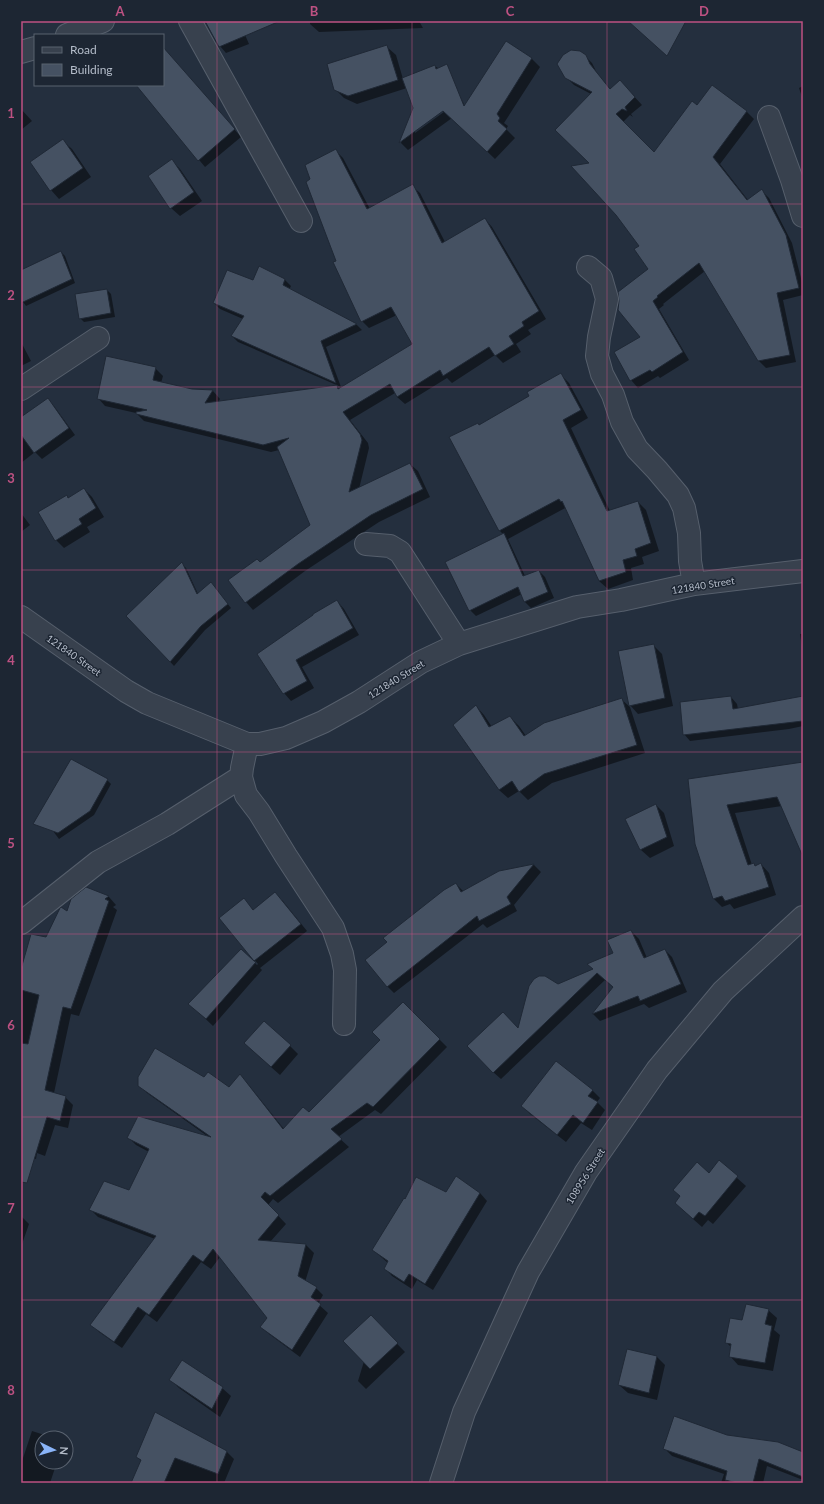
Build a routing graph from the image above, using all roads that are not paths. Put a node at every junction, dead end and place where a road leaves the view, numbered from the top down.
1 (104, 21) edge
2 (190, 21) edge
3 (70, 34) edge
4 (34, 48) edge
5 (21, 52) edge
6 (769, 117) dead end
7 (803, 216) edge
8 (301, 221) dead end
9 (588, 267) dead end
10 (98, 338) dead end
11 (21, 389) edge
12 (366, 544) dead end
13 (803, 571) edge
14 (694, 584) junction
15 (21, 617) edge
16 (459, 644) junction
17 (247, 744) junction
18 (241, 777) junction
19 (803, 917) edge
20 (21, 923) edge
21 (344, 1024) dead end
22 (441, 1483) edge

1 - 3 street
2 - 8 street
4 - 5 street
6 - 7 street
9 - 14 street
10 - 11 street
12 - 16 street
13 - 14 street, 121840 Street
14 - 16 street, 121840 Street
15 - 17 street, 121840 Street
16 - 17 street, 121840 Street
17 - 18 street
18 - 20 street
18 - 21 street
19 - 22 street, 108956 Street

